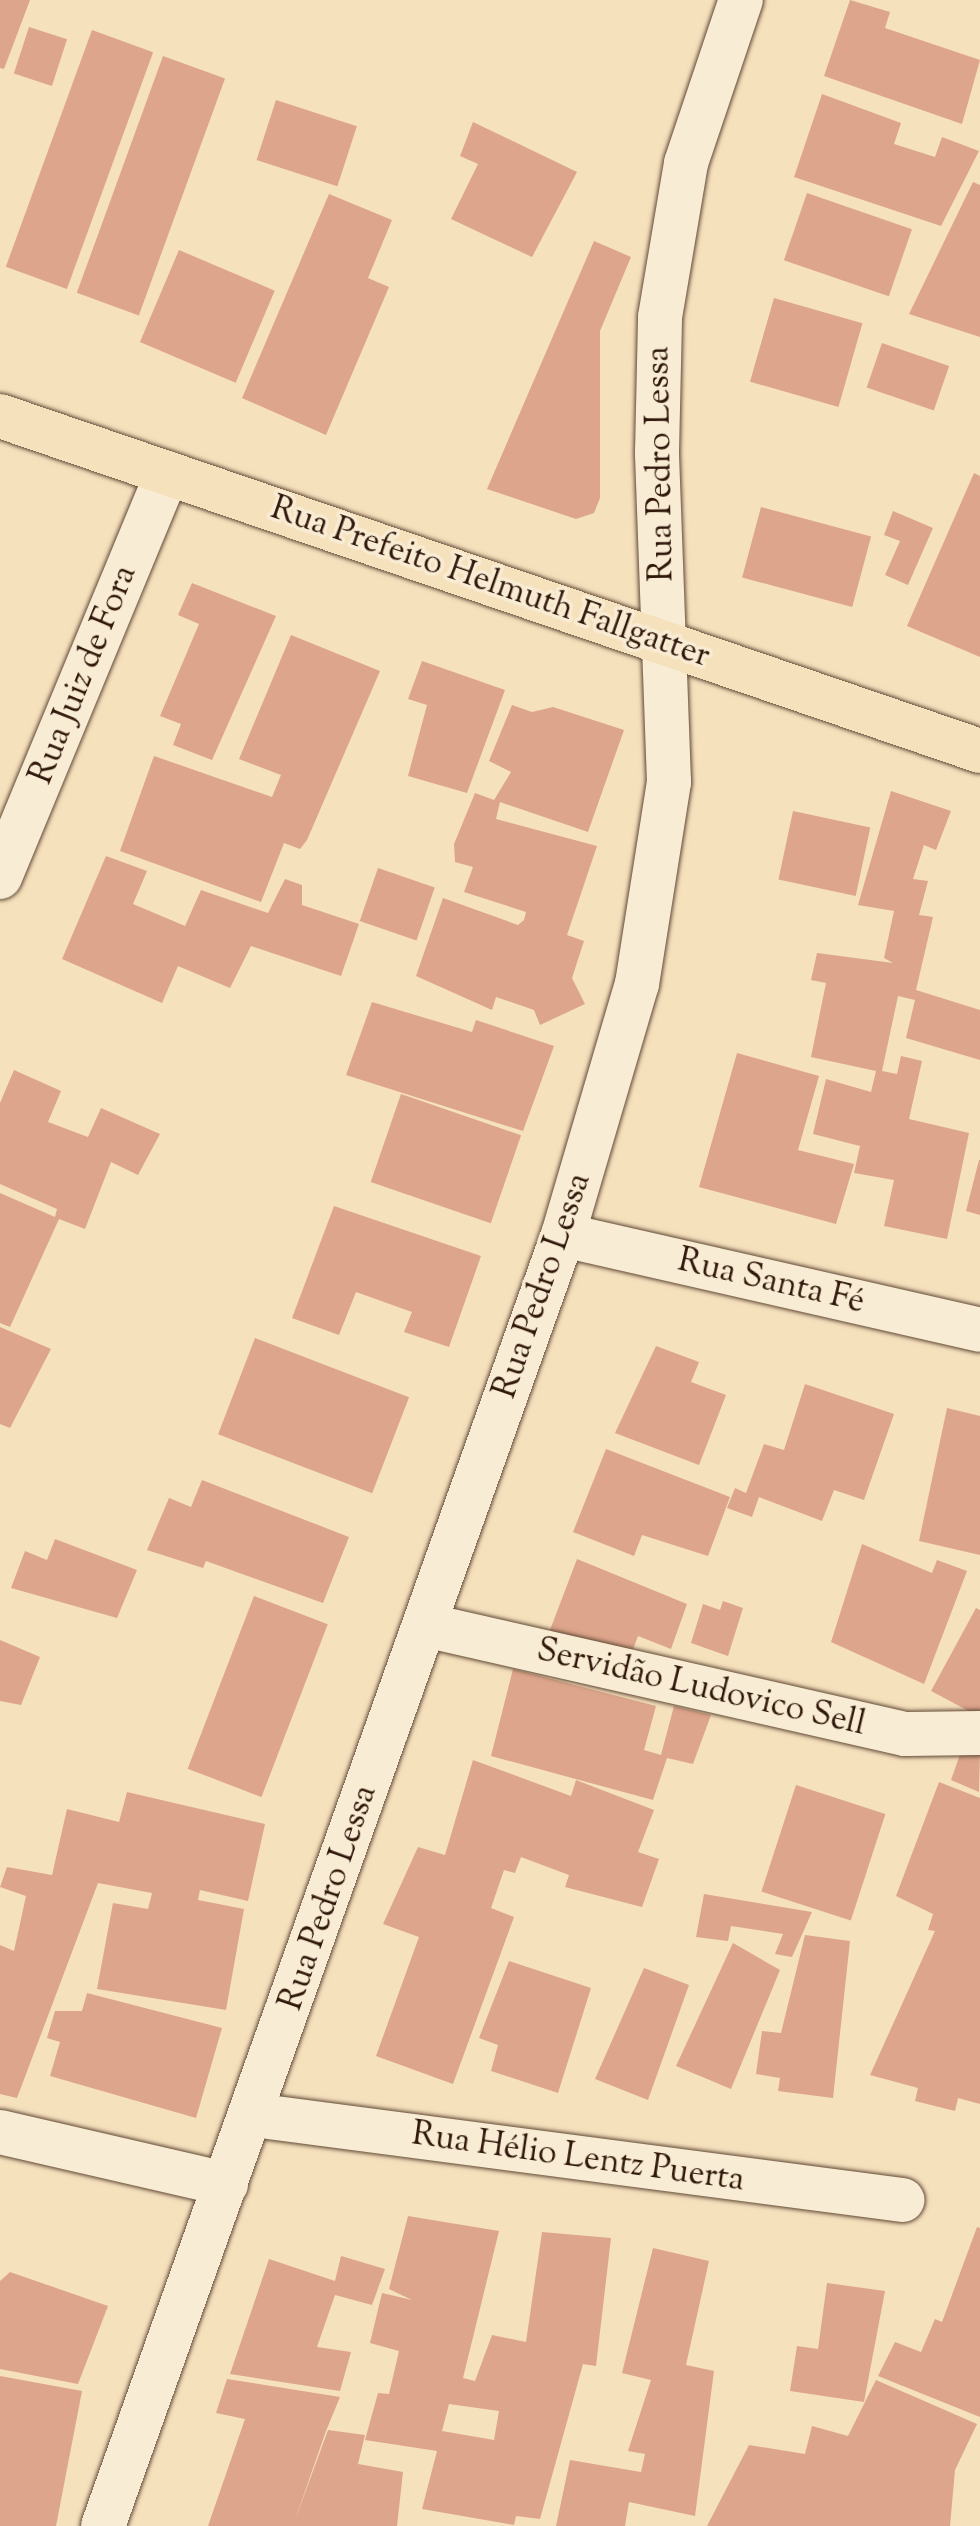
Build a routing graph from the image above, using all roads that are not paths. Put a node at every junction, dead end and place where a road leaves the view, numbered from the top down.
1 (741, 0) edge
2 (0, 416) edge
3 (167, 473) junction
4 (664, 643) junction
5 (980, 751) edge
6 (0, 877) edge
7 (563, 1235) junction
8 (980, 1330) edge
9 (425, 1625) junction
10 (980, 1733) edge
11 (253, 2115) junction
12 (0, 2132) edge
13 (226, 2184) junction
14 (902, 2200) dead end
15 (103, 2526) edge

1 - 4 street, Rua Pedro Lessa
2 - 3 main road, Rua Prefeito Helmuth Fallgatter
3 - 4 main road, Rua Prefeito Helmuth Fallgatter
3 - 6 street, Rua Juiz de Fora
4 - 5 main road, Rua Prefeito Helmuth Fallgatter
4 - 7 street, Rua Pedro Lessa
7 - 8 street, Rua Santa Fé
7 - 9 street, Rua Pedro Lessa
9 - 10 street, Servidão Ludovico Sell
9 - 11 street, Rua Pedro Lessa
11 - 13 street, Rua Pedro Lessa
11 - 14 street, Rua Hélio Lentz Puerta
12 - 13 street
13 - 15 street, Rua Pedro Lessa

